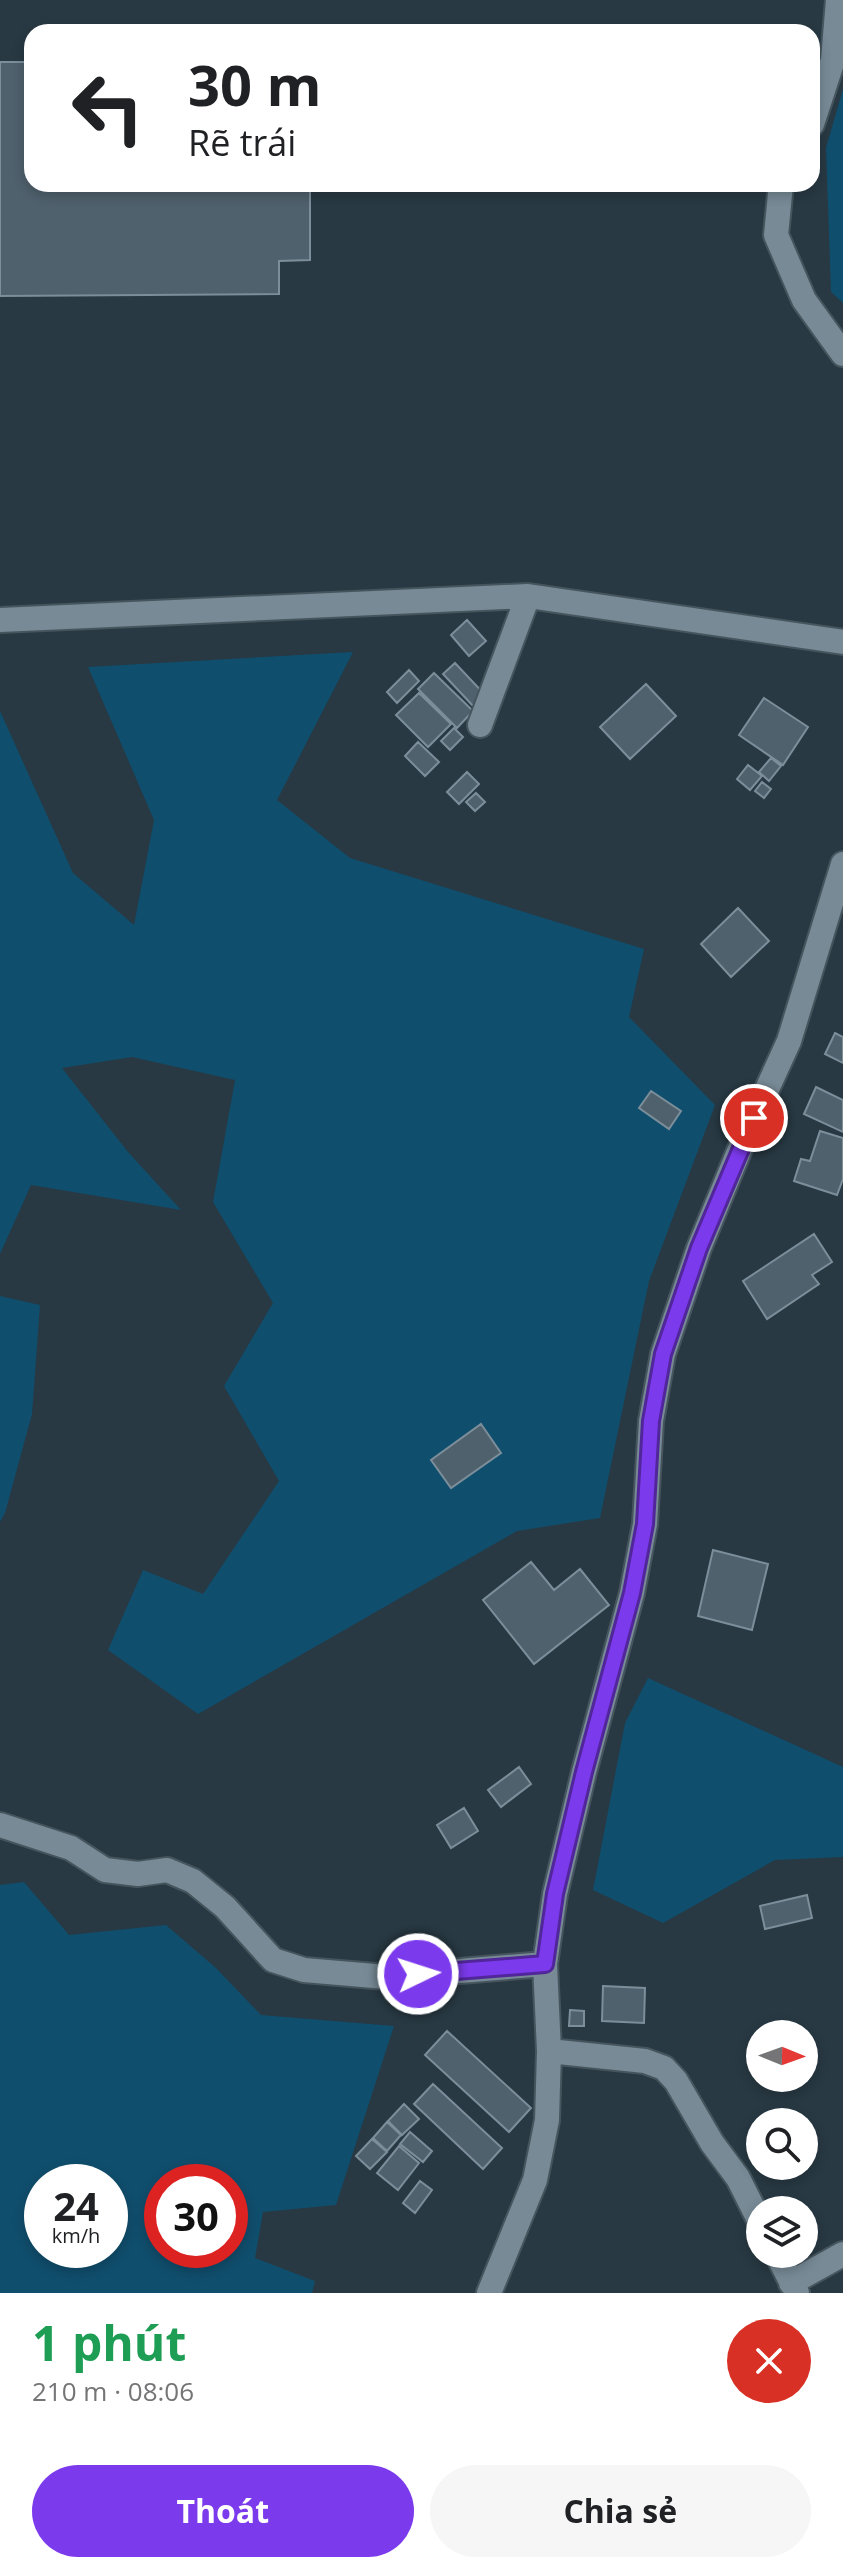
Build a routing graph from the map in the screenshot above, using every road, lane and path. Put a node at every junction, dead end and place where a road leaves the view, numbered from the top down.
1 (838, 0) edge
2 (820, 100) edge
3 (780, 192) edge
4 (843, 354) edge
5 (528, 596) junction
6 (0, 620) edge
7 (843, 642) edge
8 (480, 725) dead end
9 (843, 864) edge
10 (0, 1825) edge
11 (545, 1964) junction
12 (549, 2051) junction
13 (747, 2196) edge
14 (843, 2254) edge
15 (784, 2268) edge
16 (794, 2288) edge
17 (489, 2293) edge

1 - 2 street
3 - 4 street
5 - 6 street
5 - 7 street
5 - 8 street
9 - 11 street
10 - 11 street
11 - 12 street
12 - 13 street
12 - 17 street
14 - 16 street
15 - 16 street

